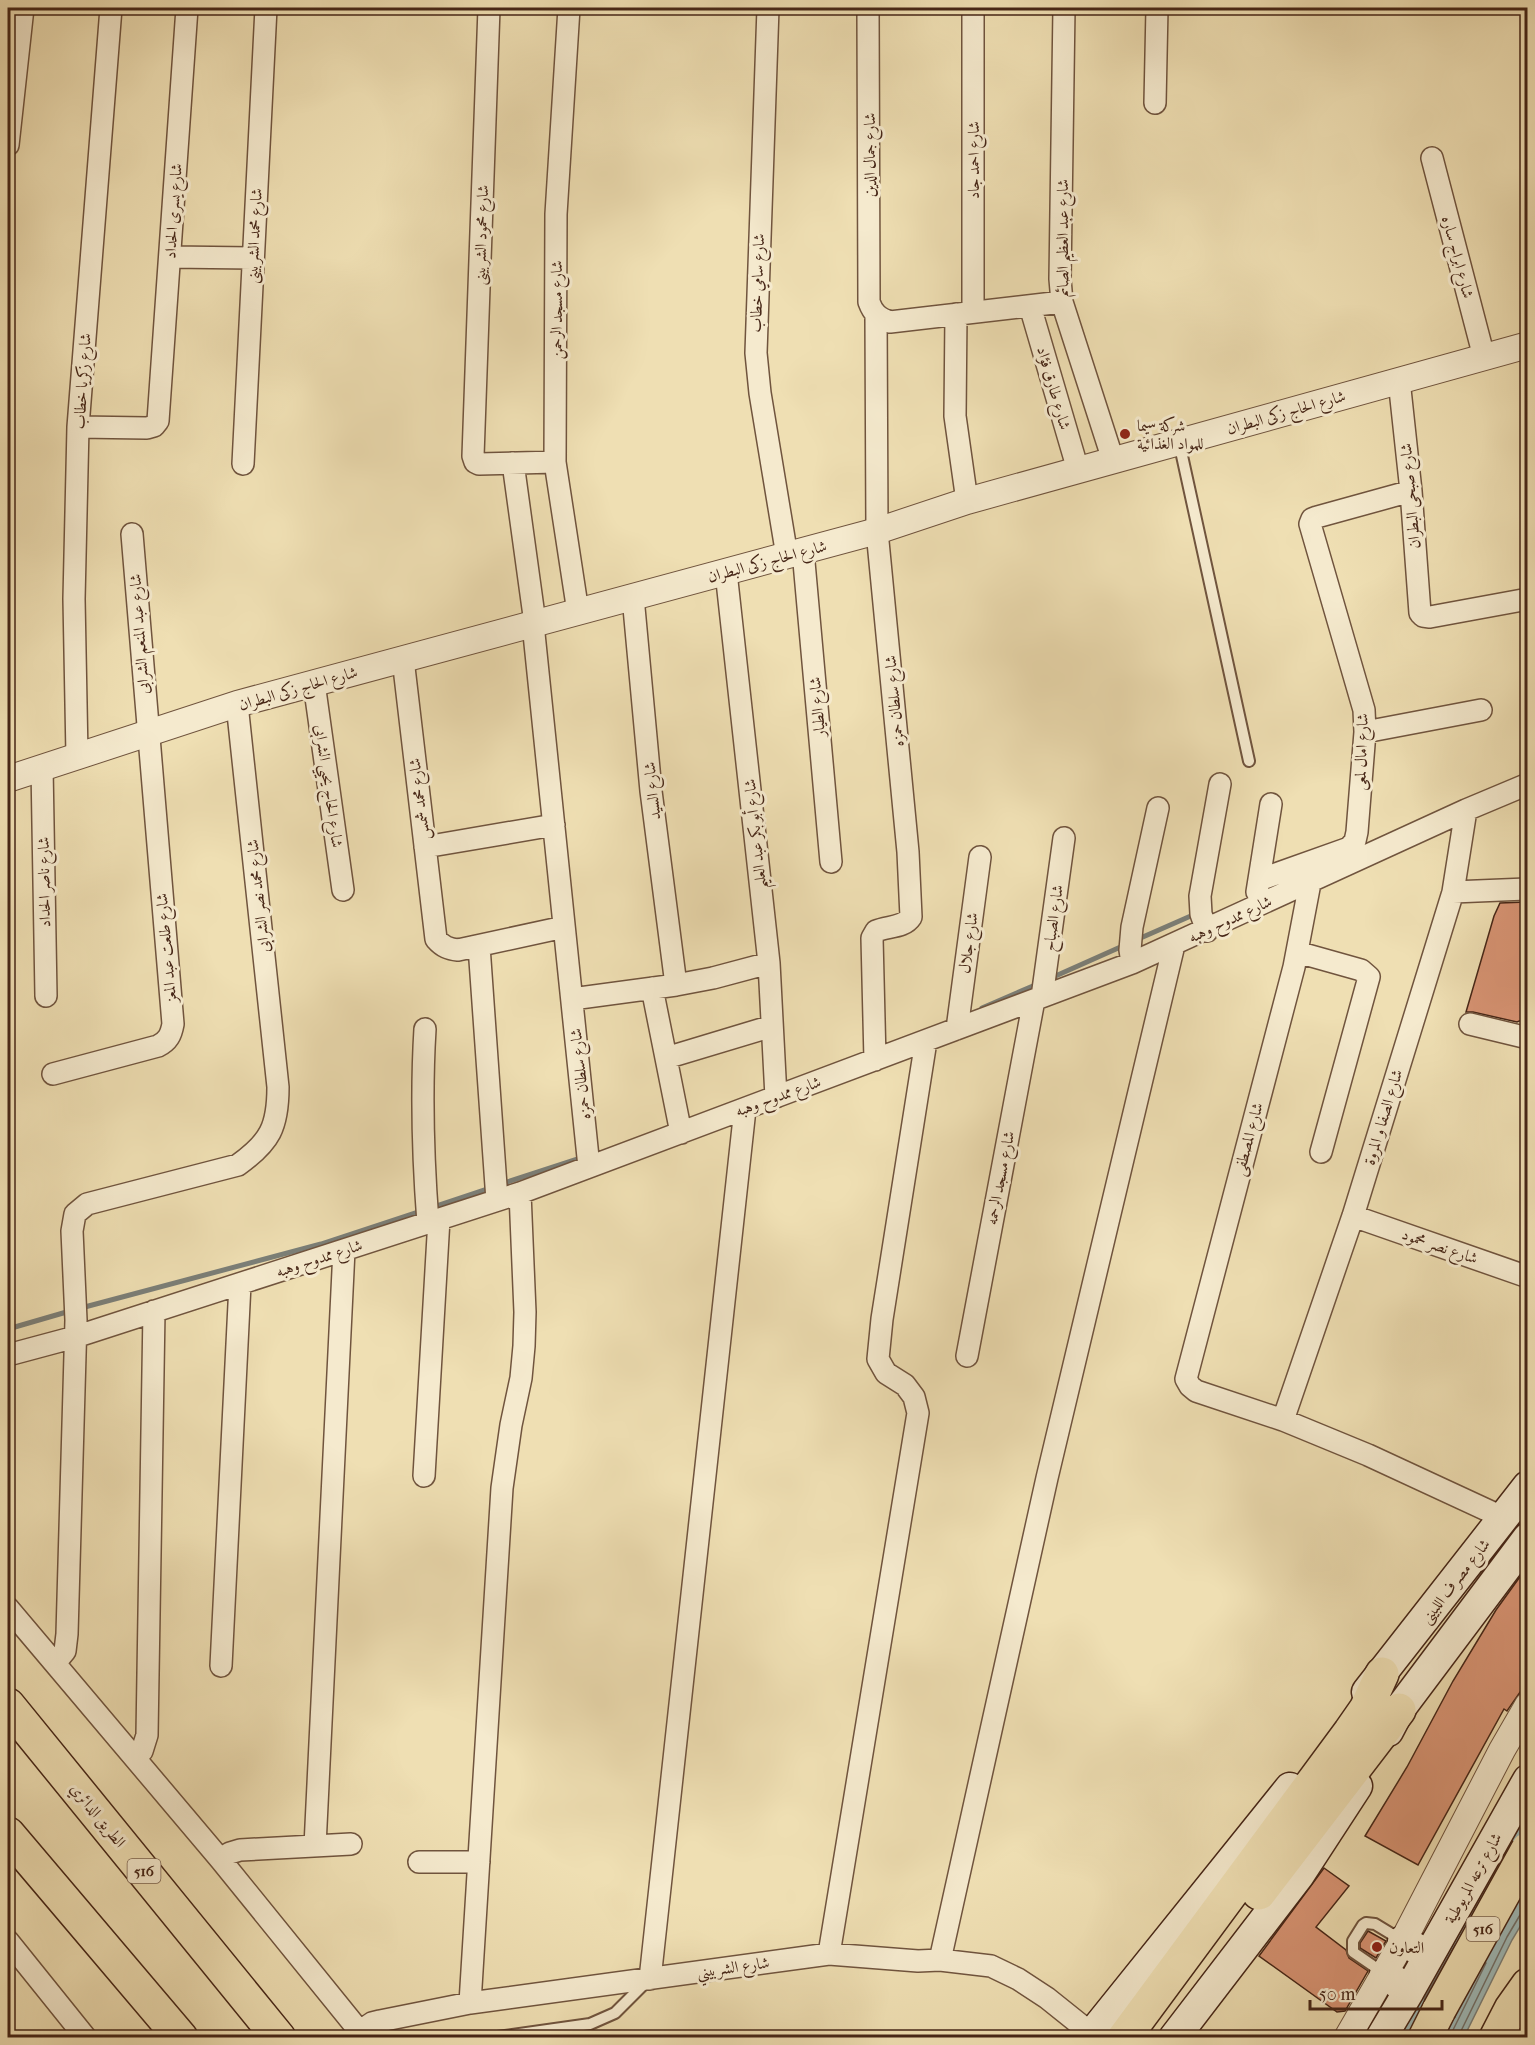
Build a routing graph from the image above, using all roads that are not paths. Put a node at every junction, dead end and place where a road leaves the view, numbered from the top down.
1 (23, 8) edge
2 (111, 8) edge
3 (187, 8) edge
4 (266, 8) edge
5 (489, 8) edge
6 (568, 8) edge
7 (768, 8) edge
8 (868, 8) edge
9 (973, 8) edge
10 (1064, 8) edge
11 (1157, 8) edge
12 (1155, 103) dead end
13 (8, 145) edge
14 (1432, 158) dead end
15 (170, 257) junction
16 (253, 258) junction
17 (1062, 302) junction
18 (1030, 306) junction
19 (873, 308) junction
20 (965, 313) junction
21 (1527, 345) edge
22 (1484, 357) junction
23 (1399, 380) junction
24 (78, 427) junction
25 (1179, 442) junction
26 (1113, 460) junction
27 (555, 462) junction
28 (513, 463) junction
29 (243, 464) dead end
30 (1078, 470) junction
31 (1411, 490) junction
32 (966, 501) junction
33 (877, 531) junction
34 (132, 534) dead end
35 (795, 554) junction
36 (726, 572) junction
37 (633, 597) junction
38 (1527, 599) edge
39 (578, 612) junction
40 (534, 624) junction
41 (403, 659) junction
42 (314, 683) junction
43 (237, 704) junction
44 (1481, 710) dead end
45 (1365, 732) junction
46 (147, 735) junction
47 (78, 756) junction
48 (1249, 761) dead end
49 (42, 767) junction
50 (8, 779) edge
51 (1220, 784) dead end
52 (1527, 784) edge
53 (1271, 804) dead end
54 (1158, 808) dead end
55 (1466, 810) junction
56 (554, 825) junction
57 (1064, 838) dead end
58 (425, 847) junction
59 (980, 857) dead end
60 (831, 862) dead end
61 (1259, 880) junction
62 (1310, 883) junction
63 (1527, 889) edge
64 (343, 890) dead end
65 (1453, 892) junction
66 (1254, 908) junction
67 (564, 927) junction
68 (1207, 931) junction
69 (1174, 945) junction
70 (479, 946) junction
71 (1297, 952) junction
72 (1131, 957) junction
73 (769, 963) junction
74 (676, 985) junction
75 (652, 988) junction
76 (1040, 995) junction
77 (46, 996) dead end
78 (572, 999) junction
79 (958, 1020) junction
80 (1470, 1024) dead end
81 (772, 1026) junction
82 (425, 1029) dead end
83 (1527, 1038) edge
84 (926, 1041) junction
85 (666, 1058) junction
86 (875, 1060) junction
87 (53, 1074) dead end
88 (775, 1090) junction
89 (745, 1109) junction
90 (680, 1125) junction
91 (1322, 1152) dead end
92 (588, 1158) junction
93 (497, 1190) junction
94 (520, 1193) junction
95 (430, 1214) junction
96 (1353, 1216) junction
97 (344, 1250) junction
98 (1527, 1276) edge
99 (240, 1284) junction
100 (154, 1311) junction
101 (75, 1329) junction
102 (8, 1355) edge
103 (967, 1356) dead end
104 (1282, 1420) junction
105 (424, 1476) dead end
106 (1527, 1486) edge
107 (1504, 1518) junction
108 (1527, 1538) edge
109 (8, 1608) edge
110 (56, 1663) junction
111 (221, 1666) dead end
112 (1382, 1674) junction
113 (8, 1705) edge
114 (1527, 1705) edge
115 (1399, 1710) junction
116 (135, 1758) junction
117 (1527, 1780) edge
118 (8, 1834) edge
119 (351, 1844) dead end
120 (315, 1846) junction
121 (1527, 1849) edge
122 (220, 1859) junction
123 (419, 1862) dead end
124 (479, 1862) junction
125 (8, 1941) edge
126 (1400, 1941) junction
127 (829, 1954) junction
128 (940, 1960) junction
129 (1375, 1963) junction
130 (650, 1979) junction
131 (1527, 1985) edge
132 (1410, 1991) junction
133 (470, 2003) junction
134 (1527, 2003) edge
135 (1149, 2022) edge
136 (282, 2034) edge
137 (362, 2035) edge
138 (1091, 2036) edge
139 (86, 2037) edge
140 (181, 2037) edge
141 (490, 2037) edge
142 (1124, 2037) edge
143 (1174, 2037) edge
144 (1347, 2037) edge
145 (1381, 2037) edge
146 (1425, 2037) edge
147 (1496, 2037) edge
148 (1514, 2037) edge

1 - 13 street
2 - 24 street, شارع زكريا خطاب
3 - 15 street, شارع يسرى الحداد
4 - 16 street, شارع محمد الشربينى
5 - 28 street, شارع محمود الشربينى
6 - 27 street, شارع مسجد الرحمن
7 - 35 street, شارع سامي خطاب
8 - 19 street, شارع جمال الدين
9 - 20 street, شارع احمد جاد
10 - 17 street, شارع عبد العظيم الصائم
11 - 12 street
14 - 22 street, شارع ابراج ساره
15 - 16 street
15 - 24 street, شارع يسرى الحداد
16 - 29 street, شارع محمد الشربينى
17 - 18 street
17 - 26 street, شارع عبد العظيم الصائم
18 - 20 street
18 - 30 street, شارع طارق فؤاد
19 - 20 street
19 - 33 street, شارع سلطان حمزه
20 - 32 street, شارع احمد جاد
21 - 22 street, شارع الحاج زكى البطران
22 - 23 street, شارع الحاج زكى البطران
23 - 25 street, شارع الحاج زكى البطران
23 - 31 street, شارع صبحى البطران
24 - 47 street, شارع زكريا خطاب
25 - 26 street, شارع الحاج زكى البطران
25 - 48 lane
26 - 30 street, شارع الحاج زكى البطران
27 - 28 street
27 - 39 street, شارع مسجد الرحمن
28 - 40 street, شارع سلطان حمزه
30 - 32 street, شارع الحاج زكى البطران
31 - 38 street, شارع صبحى البطران
31 - 45 street, شارع امال لمعى
32 - 33 street, شارع الحاج زكى البطران
33 - 35 street, شارع الحاج زكى البطران
33 - 86 street, شارع سلطان حمزه
34 - 46 street, شارع عبد المنعم الشرابى
35 - 36 street, شارع الحاج زكى البطران
35 - 60 street, شارع الطيار
36 - 37 street, شارع الحاج زكى البطران
36 - 73 street, شارع أبو بكر عبد العليم
37 - 39 street, شارع الحاج زكى البطران
37 - 74 street, شارع السيد
39 - 40 street, شارع الحاج زكى البطران
40 - 41 street, شارع الحاج زكى البطران
40 - 56 street, شارع سلطان حمزه
41 - 42 street, شارع الحاج زكى البطران
41 - 58 street, شارع محمد شمس
42 - 43 street, شارع الحاج زكى البطران
42 - 64 street, شارع الحاج يحيي الشرابى
43 - 46 street, شارع الحاج زكى البطران
43 - 101 street, شارع محمد نصر الشرابى
44 - 45 street
45 - 61 street, شارع امال لمعى
46 - 47 street, شارع الحاج زكى البطران
46 - 87 street, شارع طلعت عبد المعز
47 - 49 street, شارع الحاج زكى البطران
49 - 50 street, شارع الحاج زكى البطران
49 - 77 street, شارع ناصر الحداد
51 - 68 street
52 - 55 street, شارع ممدوح وهبه
53 - 61 street
54 - 72 street
55 - 62 street, شارع ممدوح وهبه
55 - 65 street, شارع الصفا و المروة
56 - 58 street
56 - 67 street, شارع سلطان حمزه
57 - 76 street, شارع الصباح
58 - 70 street, شارع محمد شمس
59 - 79 street, شارع جلال
61 - 66 street
62 - 66 street, شارع ممدوح وهبه
62 - 71 street, شارع المصطفى
63 - 65 street
65 - 96 street, شارع الصفا و المروة
66 - 68 street, شارع ممدوح وهبه
67 - 70 street
67 - 78 street, شارع سلطان حمزه
68 - 69 street, شارع ممدوح وهبه
69 - 72 street, شارع ممدوح وهبه
69 - 128 street
70 - 93 street
71 - 91 street
71 - 104 street, شارع المصطفى
72 - 76 street, شارع ممدوح وهبه
73 - 74 street
73 - 81 street, شارع أبو بكر عبد العليم
74 - 75 street
75 - 78 street
75 - 85 street
76 - 79 street, شارع ممدوح وهبه
76 - 103 street, شارع مسجد الرحمه
78 - 92 street, شارع سلطان حمزه
79 - 84 street, شارع ممدوح وهبه
80 - 83 street
81 - 85 street
81 - 88 street, شارع أبو بكر عبد العليم
82 - 95 street
84 - 86 street, شارع ممدوح وهبه
84 - 127 street
85 - 90 street
86 - 88 street, شارع ممدوح وهبه
88 - 89 street, شارع ممدوح وهبه
89 - 90 street, شارع ممدوح وهبه
89 - 130 street
90 - 92 street, شارع ممدوح وهبه
92 - 94 street, شارع ممدوح وهبه
93 - 94 street, شارع ممدوح وهبه
93 - 95 street, شارع ممدوح وهبه
94 - 124 street
95 - 97 street, شارع ممدوح وهبه
95 - 105 street
96 - 98 street, شارع نصر محمود
96 - 104 street, شارع الصفا و المروة
97 - 99 street, شارع ممدوح وهبه
97 - 120 street
99 - 100 street, شارع ممدوح وهبه
99 - 111 street
100 - 101 street, شارع ممدوح وهبه
100 - 116 street
101 - 102 street, شارع ممدوح وهبه
101 - 110 street
104 - 107 street
106 - 107 main road, شارع مصرف اللبينى
107 - 112 main road, شارع مصرف اللبينى
108 - 115 main road, شارع مصرف اللبينى
109 - 110 street
110 - 116 street
112 - 135 highway
112 - 138 main road, شارع مصرف اللبينى
113 - 136 highway, الطريق الدائري / 516
114 - 126 street
115 - 135 highway
115 - 143 main road, شارع مصرف اللبينى
116 - 122 street
117 - 126 main road, شارع ترعه المريوطية
118 - 140 highway
119 - 120 street
120 - 122 street
121 - 146 highway, 516, bridge
122 - 137 street
123 - 124 street
124 - 133 street
125 - 139 street
126 - 129 street
126 - 129 lane
126 - 132 main road, شارع ترعه المريوطية
127 - 128 street, شارع الشربيني
127 - 130 street, شارع الشربيني
128 - 138 street, شارع الشربيني
129 - 132 main road
129 - 144 street
130 - 133 street, شارع الشربيني
130 - 141 lane
131 - 147 highway
132 - 145 main road, شارع ترعه المريوطية
133 - 137 street, شارع الشربيني
134 - 148 highway
135 - 142 highway

